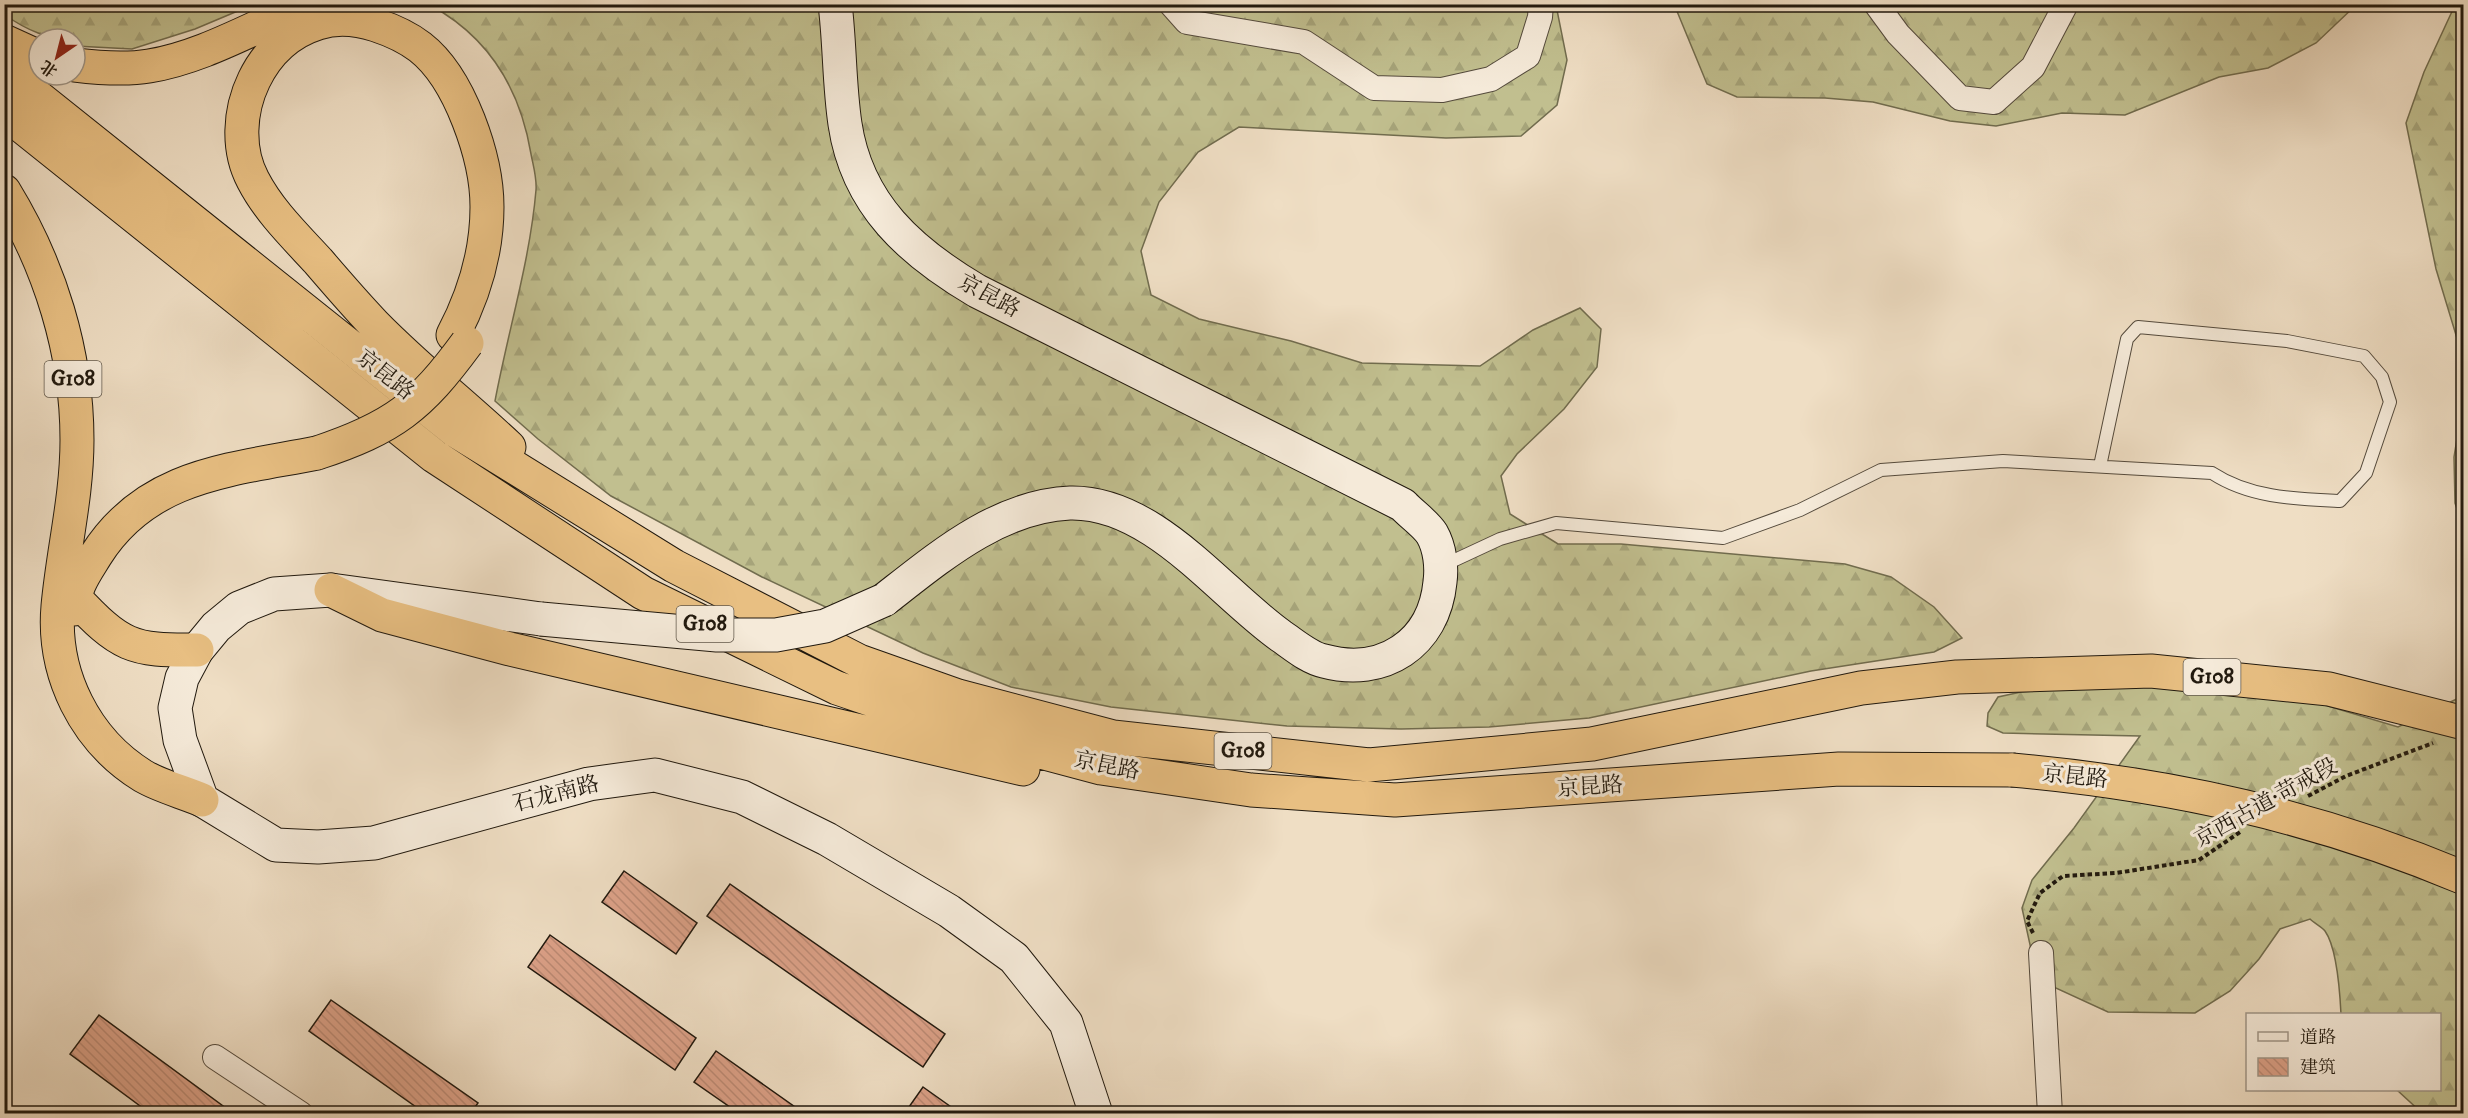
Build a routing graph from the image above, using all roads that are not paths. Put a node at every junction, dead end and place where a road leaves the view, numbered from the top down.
1 (310, 4) edge
2 (374, 4) edge
3 (835, 4) edge
4 (1171, 4) edge
5 (1541, 4) edge
6 (1876, 4) edge
7 (2066, 4) edge
8 (4, 41) edge
9 (27, 52) edge
10 (87, 67) edge
11 (4, 70) edge
12 (4, 112) edge
13 (4, 191) edge
14 (460, 339) junction
15 (2100, 466) junction
16 (572, 505) junction
17 (1442, 566) junction
18 (69, 589) junction
19 (331, 590) junction
20 (198, 650) junction
21 (2451, 732) edge
22 (1251, 790) junction
23 (202, 800) junction
24 (2463, 878) edge
25 (2041, 953) road end
26 (215, 1057) dead end
27 (301, 1113) edge
28 (1096, 1113) edge
29 (2050, 1113) edge

1 - 10 highway
2 - 14 highway
3 - 17 main road, 京昆路
4 - 5 street
6 - 7 street
8 - 9 highway
11 - 16 highway, 京昆路 / G108
12 - 22 highway, 京昆路 / G108
13 - 18 highway, G108
14 - 16 highway
14 - 18 highway, bridge
15 - 15 lane
15 - 17 lane
16 - 21 highway, 京昆路 / G108
17 - 19 main road, 京昆路, bridge
18 - 20 highway
18 - 23 highway
19 - 20 main road
19 - 22 highway
20 - 23 main road
22 - 24 highway, 京昆路 / G108, bridge
23 - 28 main road, 石龙南路
25 - 29 street
26 - 27 street

